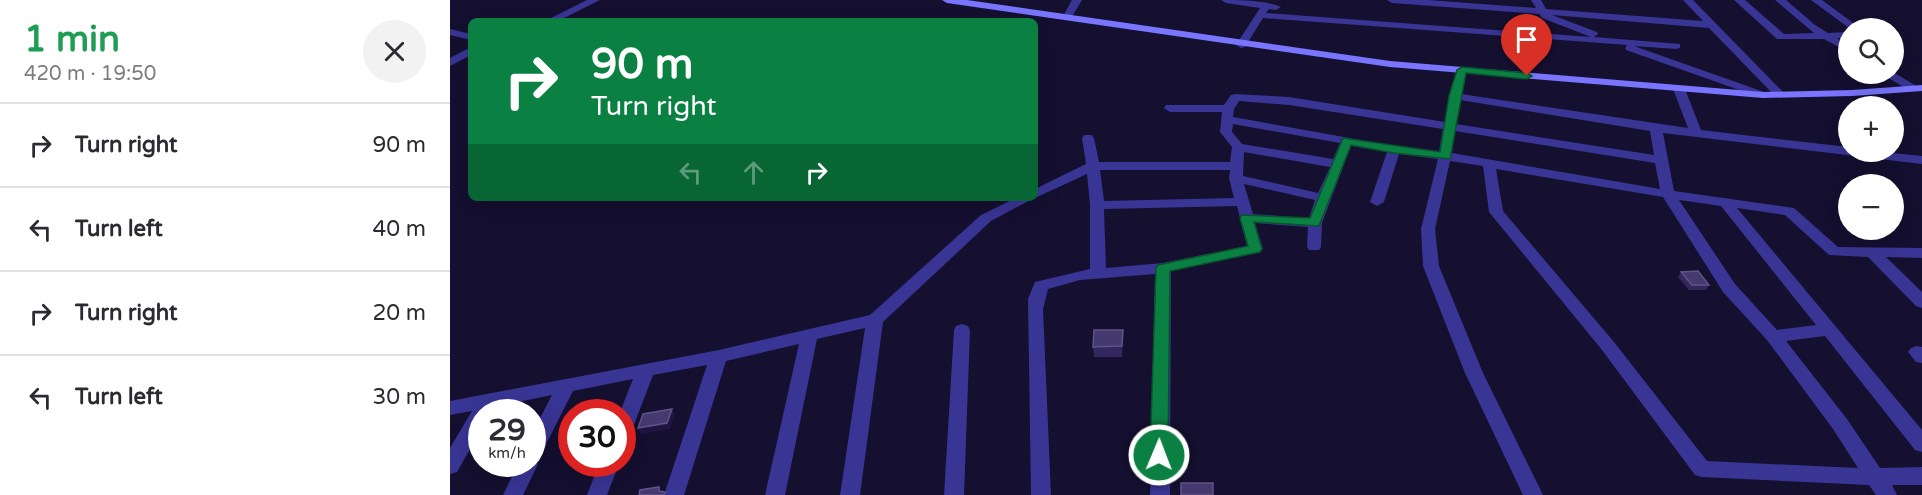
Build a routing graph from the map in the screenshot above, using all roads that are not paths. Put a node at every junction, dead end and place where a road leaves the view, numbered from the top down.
1 (595, 0) edge
2 (947, 0) edge
3 (1077, 0) edge
4 (1226, 0) edge
5 (1392, 0) edge
6 (1536, 0) edge
7 (1688, 0) edge
8 (1739, 0) edge
9 (1780, 0) edge
10 (1816, 0) edge
11 (1479, 4) edge
12 (1265, 7) edge
13 (1543, 13) junction
14 (1402, 17) dead end
15 (556, 18) edge
16 (1067, 18) junction
17 (1841, 18) edge
18 (1713, 25) junction
19 (1485, 31) junction
20 (450, 32) edge
21 (1838, 34) edge
22 (468, 35) edge
23 (1826, 35) junction
24 (1611, 41) junction
25 (1838, 43) edge
26 (1242, 44) junction
27 (1676, 46) dead end
28 (468, 52) edge
29 (450, 63) edge
30 (1462, 70) junction
31 (1904, 81) edge
32 (1918, 88) edge
33 (1679, 90) junction
34 (1779, 94) junction
35 (1763, 95) junction
36 (1455, 96) junction
37 (1170, 108) dead end
38 (1227, 114) junction
39 (1452, 127) junction
40 (1656, 128) junction
41 (1696, 133) junction
42 (1088, 138) dead end
43 (1347, 141) junction
44 (1238, 147) junction
45 (1394, 150) junction
46 (1838, 150) edge
47 (1446, 156) junction
48 (1904, 158) edge
49 (1661, 160) junction
50 (1922, 160) edge
51 (1336, 164) junction
52 (1489, 165) junction
53 (1093, 166) junction
54 (1237, 172) junction
55 (1038, 193) edge
56 (1668, 194) junction
57 (1323, 198) junction
58 (1021, 201) edge
59 (1377, 202) dead end
60 (1725, 202) junction
61 (1097, 206) junction
62 (1245, 210) junction
63 (1315, 223) junction
64 (1314, 247) dead end
65 (1872, 252) junction
66 (1922, 253) edge
67 (1163, 268) junction
68 (1098, 274) junction
69 (1922, 302) edge
70 (874, 320) junction
71 (962, 330) dead end
72 (1829, 330) junction
73 (809, 336) junction
74 (1773, 336) junction
75 (1922, 352) edge
76 (719, 356) junction
77 (1922, 357) edge
78 (646, 370) junction
79 (567, 384) junction
80 (488, 399) edge
81 (634, 399) edge
82 (468, 404) edge
83 (450, 408) edge
84 (546, 427) edge
85 (468, 434) edge
86 (1922, 444) edge
87 (450, 466) edge
88 (1922, 476) edge
89 (522, 477) edge
90 (604, 477) edge
91 (1875, 477) junction
92 (513, 495) edge
93 (597, 495) edge
94 (674, 495) edge
95 (775, 495) edge
96 (850, 495) edge
97 (954, 495) edge
98 (1041, 495) edge
99 (1160, 495) edge
100 (1533, 495) edge
101 (1887, 495) edge

1 - 15 street
2 - 16 street
3 - 16 street
4 - 12 street
5 - 11 street
6 - 13 street
7 - 18 street
8 - 23 street
9 - 23 street
10 - 17 street
11 - 13 street
11 - 19 street
12 - 14 street
12 - 19 street
12 - 26 street
13 - 18 street
13 - 24 street
16 - 26 street
18 - 34 street
19 - 24 street
20 - 22 street
21 - 23 street
23 - 25 street
24 - 27 street
24 - 35 street
26 - 30 street
28 - 29 street
30 - 33 street
30 - 36 street
31 - 32 street
32 - 34 street
33 - 35 street
33 - 41 street
34 - 35 street
36 - 39 street
36 - 40 street
37 - 38 street
38 - 39 street
38 - 43 street
38 - 44 street
39 - 47 street
39 - 49 street
40 - 41 street
40 - 49 street
41 - 46 street
42 - 53 street
43 - 45 street
43 - 51 street
44 - 51 street
44 - 54 street
45 - 47 street
45 - 59 street
47 - 52 street
47 - 100 street
48 - 50 street
49 - 56 street
51 - 57 street
52 - 56 street
52 - 91 street
53 - 54 street
53 - 55 street
53 - 61 street
54 - 57 street
54 - 62 street
56 - 60 street
56 - 74 street
57 - 63 street
58 - 70 street
60 - 65 street
60 - 72 street
61 - 62 street
61 - 68 street
62 - 63 street
62 - 67 street
63 - 64 street
65 - 66 street
65 - 69 street
67 - 68 street
67 - 99 street
68 - 98 street
70 - 73 street
70 - 96 street
71 - 97 street
72 - 74 street
72 - 86 street
73 - 76 street
73 - 95 street
74 - 91 street
75 - 77 street
76 - 78 street
76 - 94 street
78 - 79 street
78 - 81 street
79 - 80 street
79 - 84 street
82 - 83 street
85 - 87 street
88 - 91 street
89 - 92 street
90 - 93 street
91 - 101 street

